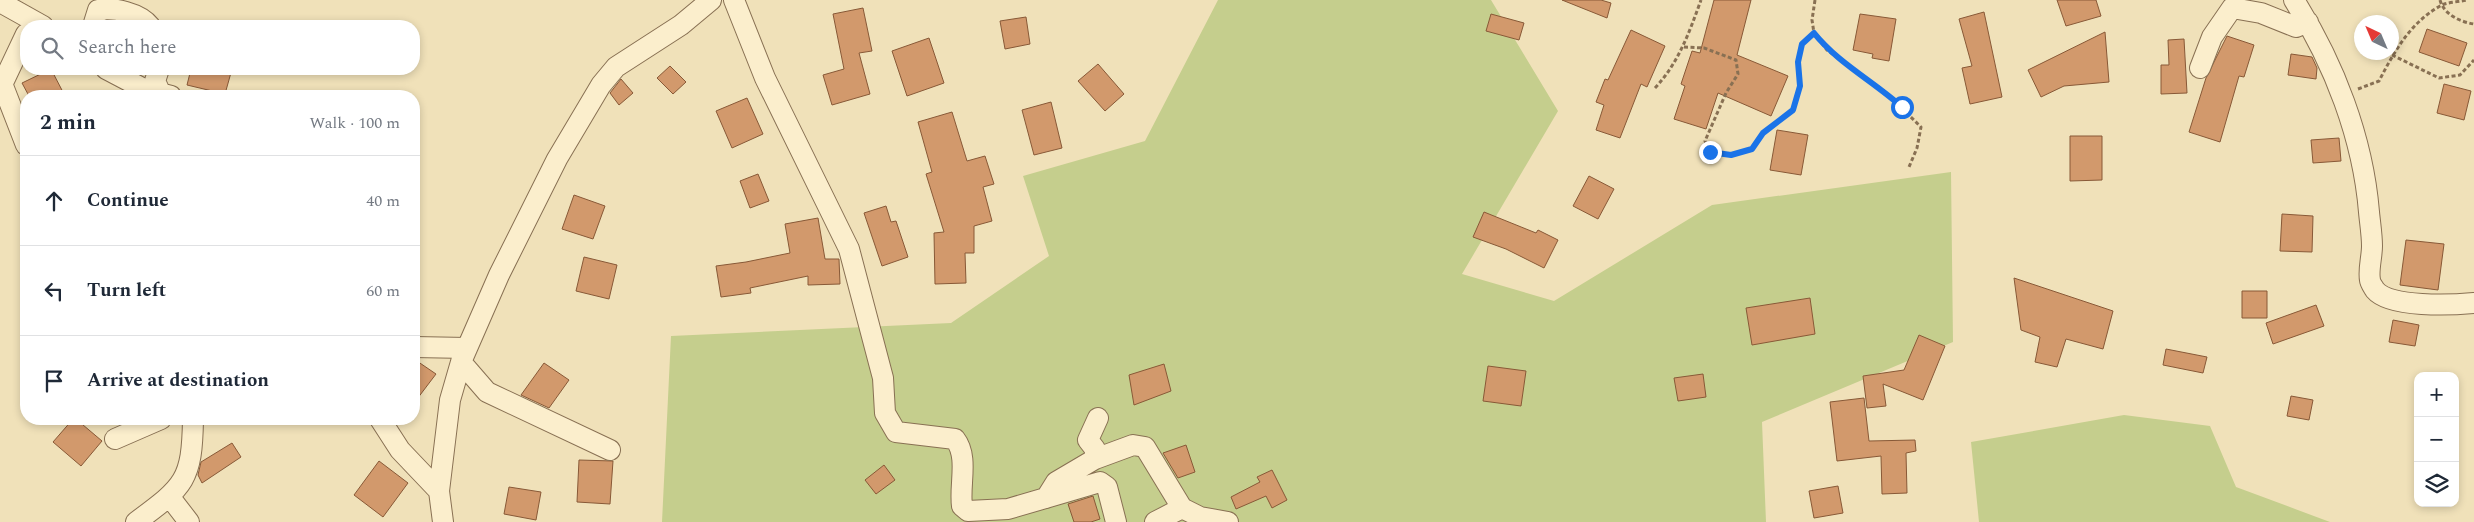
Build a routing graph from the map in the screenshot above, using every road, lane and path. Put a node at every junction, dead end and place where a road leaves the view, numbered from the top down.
1 (711, 0) edge
2 (734, 0) edge
3 (1701, 0) edge
4 (1815, 0) edge
5 (2294, 0) edge
6 (2440, 0) edge
7 (2467, 0) edge
8 (0, 2) edge
9 (2232, 4) edge
10 (2441, 5) junction
11 (24, 20) edge
12 (95, 20) edge
13 (145, 20) edge
14 (2308, 22) junction
15 (2474, 24) edge
16 (1814, 33) junction
17 (2399, 46) edge
18 (1684, 47) junction
19 (20, 53) edge
20 (2399, 58) edge
21 (2390, 60) edge
22 (2474, 60) edge
23 (2200, 68) dead end
24 (110, 75) edge
25 (157, 75) edge
26 (2, 88) edge
27 (119, 88) edge
28 (1655, 88) dead end
29 (132, 90) edge
30 (162, 90) edge
31 (2342, 96) junction
32 (20, 130) edge
33 (1909, 167) dead end
34 (2474, 303) edge
35 (420, 348) edge
36 (464, 355) junction
37 (1098, 418) dead end
38 (148, 425) edge
39 (193, 425) edge
40 (384, 425) edge
41 (115, 440) dead end
42 (610, 450) dead end
43 (1096, 459) junction
44 (439, 491) junction
45 (169, 496) junction
46 (1046, 498) junction
47 (1182, 508) junction
48 (1011, 516) edge
49 (136, 522) edge
50 (190, 522) edge
51 (443, 522) edge
52 (1116, 522) edge
53 (1155, 522) edge
54 (1228, 522) edge

1 - 36 street
2 - 48 street
3 - 18 path
4 - 16 path
5 - 14 street
6 - 10 path
7 - 10 path
8 - 11 street
9 - 14 street
9 - 23 street
10 - 15 path
10 - 17 path
12 - 13 street
14 - 31 street
16 - 18 path
16 - 33 path
18 - 28 path
19 - 26 street
20 - 22 path
21 - 31 path
24 - 27 street
25 - 30 street
26 - 32 street
27 - 29 street
31 - 34 street
35 - 36 street
36 - 42 street
36 - 44 street
37 - 43 street
38 - 41 street
39 - 45 street
40 - 44 street
43 - 46 street
43 - 47 street
44 - 51 street
45 - 49 street
45 - 50 street
46 - 48 street
46 - 52 street
47 - 53 street
47 - 54 street

